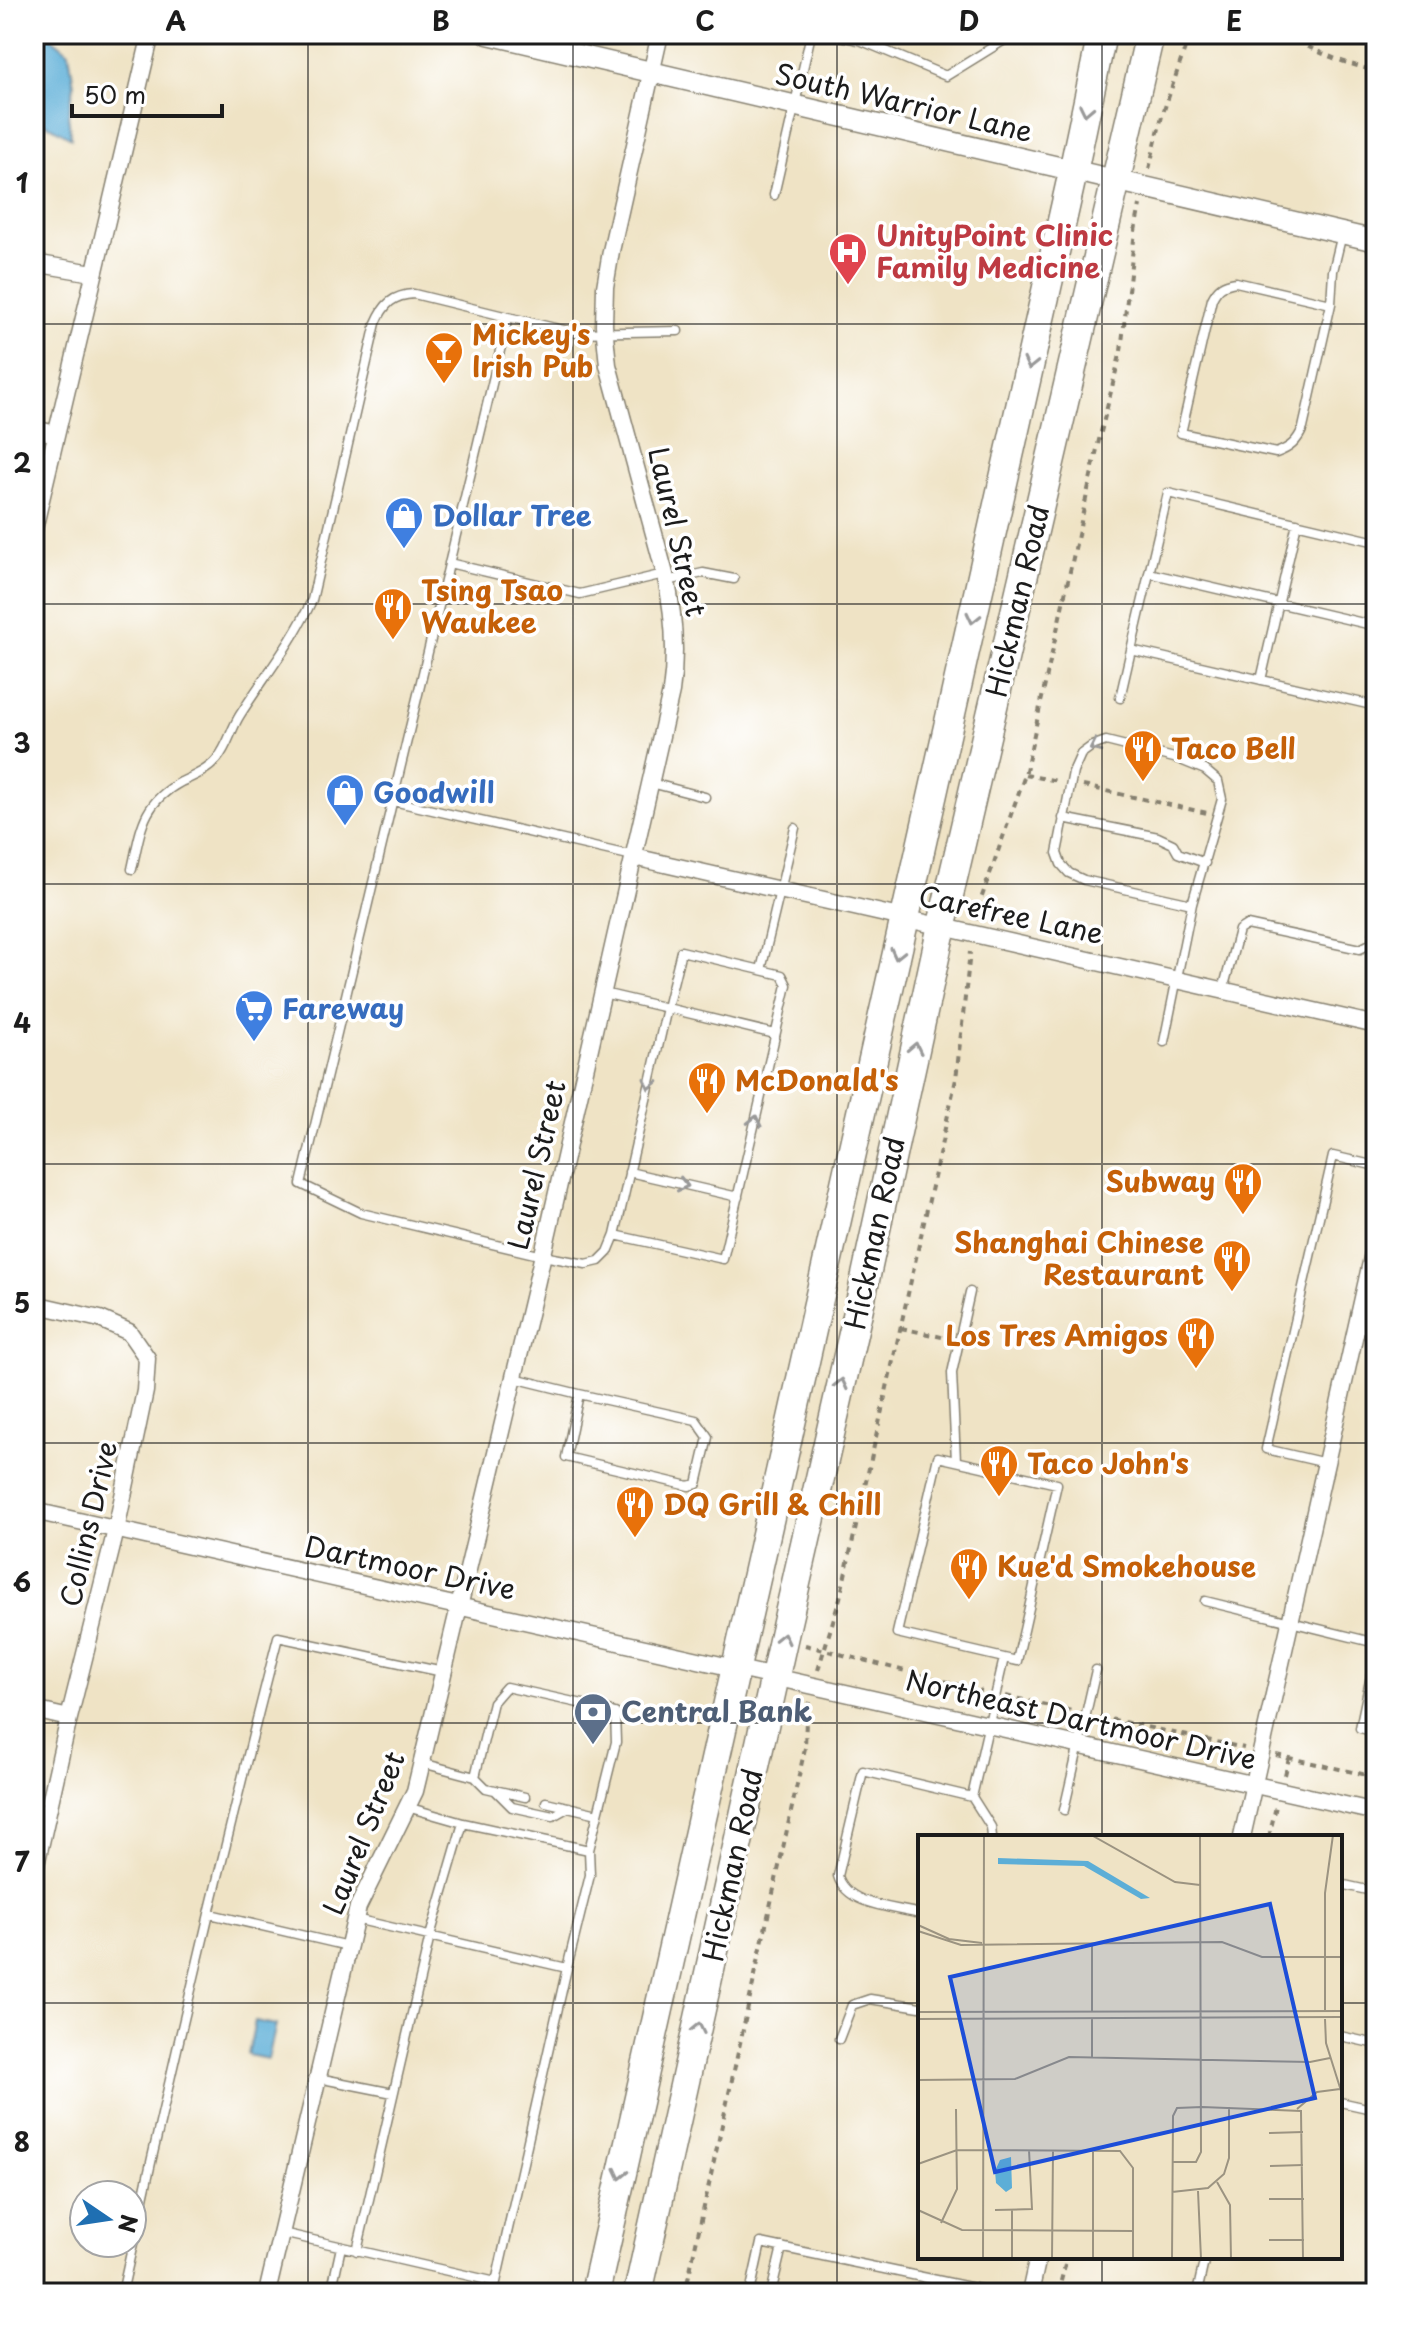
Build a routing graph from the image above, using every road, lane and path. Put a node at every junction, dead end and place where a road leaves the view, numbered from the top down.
1 (151, 34) edge
2 (488, 34) edge
3 (660, 34) edge
4 (811, 34) edge
5 (831, 34) edge
6 (874, 34) edge
7 (1014, 34) edge
8 (1102, 34) edge
9 (1150, 34) edge
10 (1190, 34) edge
11 (1287, 34) edge
12 (1362, 34) edge
13 (1003, 37) edge
14 (1376, 38) edge
15 (862, 41) junction
16 (963, 50) dead end
17 (970, 61) junction
18 (1376, 71) edge
19 (651, 72) junction
20 (794, 106) junction
21 (1156, 136) dead end
22 (1073, 172) junction
23 (1117, 180) junction
24 (774, 195) dead end
25 (1135, 224) dead end
26 (1342, 233) junction
27 (1376, 241) edge
28 (34, 263) edge
29 (93, 273) junction
30 (1331, 304) junction
31 (508, 317) junction
32 (678, 331) dead end
33 (604, 333) junction
34 (34, 429) edge
35 (56, 434) junction
36 (1297, 523) junction
37 (34, 529) edge
38 (1376, 542) edge
39 (449, 563) junction
40 (1149, 573) junction
41 (666, 578) junction
42 (734, 579) dead end
43 (1278, 604) junction
44 (1376, 626) edge
45 (1131, 650) junction
46 (1261, 680) junction
47 (1120, 698) dead end
48 (1376, 706) edge
49 (1025, 775) junction
50 (651, 783) junction
51 (1070, 784) junction
52 (705, 797) dead end
53 (393, 801) junction
54 (1218, 816) junction
55 (1063, 818) junction
56 (795, 828) dead end
57 (634, 857) junction
58 (1205, 863) junction
59 (132, 869) dead end
60 (780, 890) junction
61 (1192, 904) junction
62 (905, 919) junction
63 (942, 925) junction
64 (1376, 925) edge
65 (973, 932) junction
66 (761, 970) junction
67 (1177, 979) junction
68 (1223, 990) junction
69 (603, 993) junction
70 (667, 1008) junction
71 (1376, 1025) edge
72 (775, 1034) junction
73 (1164, 1042) dead end
74 (1376, 1166) edge
75 (629, 1172) junction
76 (738, 1197) junction
77 (615, 1235) junction
78 (1376, 1240) edge
79 (543, 1256) junction
80 (970, 1292) dead end
81 (34, 1304) edge
82 (1369, 1307) edge
83 (901, 1328) junction
84 (959, 1341) junction
85 (514, 1378) junction
86 (579, 1394) junction
87 (956, 1461) junction
88 (1326, 1463) junction
89 (34, 1511) edge
90 (116, 1530) junction
91 (1205, 1601) dead end
92 (461, 1605) junction
93 (1290, 1622) junction
94 (783, 1640) junction
95 (1376, 1643) edge
96 (823, 1649) junction
97 (1376, 1652) edge
98 (1004, 1658) junction
99 (734, 1668) junction
100 (1096, 1670) dead end
101 (444, 1672) junction
102 (775, 1676) junction
103 (814, 1686) junction
104 (996, 1694) junction
105 (34, 1710) edge
106 (1086, 1714) junction
107 (69, 1718) junction
108 (988, 1725) junction
109 (1376, 1732) edge
110 (1079, 1746) junction
111 (1261, 1752) junction
112 (422, 1763) junction
113 (475, 1777) junction
114 (1376, 1777) edge
115 (1253, 1785) junction
116 (495, 1790) junction
117 (525, 1797) dead end
118 (972, 1797) junction
119 (546, 1802) dead end
120 (407, 1807) junction
121 (569, 1807) junction
122 (1064, 1810) dead end
123 (1376, 1812) edge
124 (598, 1814) junction
125 (463, 1823) junction
126 (992, 1835) edge
127 (1242, 1835) edge
128 (589, 1850) junction
129 (34, 1874) edge
130 (1342, 1884) edge
131 (1376, 1892) edge
132 (210, 1914) junction
133 (918, 1914) edge
134 (355, 1919) junction
135 (430, 1936) junction
136 (348, 1946) junction
137 (567, 1968) junction
138 (918, 2007) edge
139 (1342, 2036) edge
140 (839, 2039) dead end
141 (1376, 2044) edge
142 (318, 2078) junction
143 (393, 2093) junction
144 (1342, 2102) edge
145 (1376, 2110) edge
146 (281, 2233) junction
147 (341, 2247) junction
148 (782, 2247) junction
149 (357, 2251) junction
150 (1038, 2259) edge
151 (1066, 2259) edge
152 (1205, 2259) edge
153 (932, 2279) junction
154 (496, 2282) junction
155 (122, 2293) edge
156 (267, 2293) edge
157 (331, 2293) edge
158 (494, 2293) edge
159 (595, 2293) edge
160 (638, 2293) edge
161 (685, 2293) edge
162 (750, 2293) edge
163 (771, 2293) edge
164 (929, 2293) edge
165 (998, 2293) edge
166 (1030, 2293) edge
167 (1058, 2293) edge
168 (1197, 2293) edge

1 - 29 street
2 - 19 street, South Warrior Lane
3 - 19 street, Laurel Street
4 - 20 lane
5 - 15 lane
6 - 15 lane
7 - 13 lane
8 -> 22 highway, Hickman Road
9 - 23 highway, Hickman Road
10 - 21 path
11 - 18 path
12 - 14 lane
13 - 17 lane
15 - 17 lane
16 - 17 lane
19 - 20 street, South Warrior Lane
19 - 33 street, Laurel Street
20 - 22 street, South Warrior Lane
20 - 24 lane
22 - 23 street, South Warrior Lane
22 -> 62 highway, Hickman Road
23 - 26 street, South Warrior Lane
23 - 63 highway, Hickman Road
25 - 49 path
26 - 27 street, South Warrior Lane
26 - 30 lane
28 - 29 street
29 - 35 street
30 - 30 lane
31 - 33 lane
31 - 39 lane
31 - 59 lane
32 - 33 lane
33 - 41 street, Laurel Street
34 - 35 street
35 - 37 street
36 - 38 lane
36 - 40 lane
36 - 43 lane
39 - 41 lane
39 - 53 lane
40 - 43 lane
40 - 45 lane
41 - 42 lane
41 - 50 street, Laurel Street
43 - 44 lane
43 - 46 lane
45 - 46 lane
45 - 47 lane
46 - 48 lane
49 - 51 path
49 - 65 path
50 - 52 lane
50 - 57 street, Laurel Street
51 - 54 path
54 -> 51 lane
51 - 55 lane
53 - 57 lane
53 - 79 lane
54 - 58 lane
55 - 58 lane
55 - 61 lane
56 - 60 lane
57 - 60 street, Carefree Lane
57 - 69 street, Laurel Street
58 - 61 lane
60 - 62 street, Carefree Lane
60 - 66 lane
61 - 67 lane
62 - 63 street, Carefree Lane
62 -> 99 highway, Hickman Road
63 - 65 street, Carefree Lane
94 -> 63 highway, Hickman Road
64 - 68 lane
65 - 67 street, Carefree Lane
65 - 83 path
66 - 70 lane
66 - 72 lane
67 - 68 street, Carefree Lane
67 - 73 lane
68 - 71 street, Carefree Lane
69 - 70 lane
69 - 79 street, Laurel Street
70 - 72 lane
70 -> 75 lane
76 -> 72 lane
74 - 88 lane
75 -> 76 lane
75 - 77 lane
76 - 77 lane
77 - 79 lane
78 - 82 street
79 - 85 street, Laurel Street
80 - 84 lane
81 - 90 street, Collins Drive
82 - 88 street
83 - 84 path
83 - 96 path
84 - 87 lane
85 - 86 lane
85 - 92 street, Laurel Street
86 - 86 lane
87 - 98 lane
87 - 98 lane
88 - 93 street
89 - 90 street, Dartmoor Drive
90 - 92 street, Dartmoor Drive
90 - 107 street, Collins Drive
91 - 93 lane
92 - 99 street, Dartmoor Drive
92 - 101 street, Laurel Street
93 - 95 lane
93 - 111 street
94 - 96 path
94 - 102 highway, Hickman Road
96 - 103 path
96 - 104 path
97 - 109 lane
98 - 104 lane
99 - 102 street, Dartmoor Drive
99 -> 159 highway, Hickman Road
100 - 106 lane
101 - 112 street, Laurel Street
101 - 132 lane
102 - 103 street, Northeast Dartmoor Drive
160 -> 102 highway, Hickman Road
103 - 108 street, Northeast Dartmoor Drive
103 - 161 path
104 - 106 path
104 - 108 lane
105 - 107 street
106 - 110 lane
106 - 111 path
107 - 129 street, Collins Drive
108 - 110 street, Northeast Dartmoor Drive
108 - 118 lane
110 - 115 street, Northeast Dartmoor Drive
110 - 122 lane
111 - 114 path
111 - 115 street
112 - 113 lane
112 - 120 street, Laurel Street
113 - 116 lane
113 - 124 lane
115 - 123 street, Northeast Dartmoor Drive
115 - 127 street
116 - 117 lane
116 - 121 lane
118 - 126 lane
118 - 133 lane
119 - 121 lane
120 - 125 lane
120 - 134 street, Laurel Street
121 - 124 lane
124 - 128 lane
125 - 128 lane
125 - 135 lane
128 - 137 lane
130 - 131 lane
132 - 136 lane
132 - 155 lane
134 - 135 lane
134 - 136 street, Laurel Street
135 - 137 lane
135 - 143 lane
136 - 142 street, Laurel Street
137 - 154 lane
138 - 140 lane
139 - 141 lane
142 - 143 lane
142 - 146 street, Laurel Street
143 - 149 lane
144 - 145 lane
146 - 147 lane
146 - 156 street, Laurel Street
147 - 149 lane
147 - 157 lane
148 - 153 lane
148 - 162 lane
148 - 163 lane
149 - 154 lane
150 - 166 street
151 - 167 path
152 - 168 lane
153 - 164 lane
153 - 165 lane
154 - 158 lane

